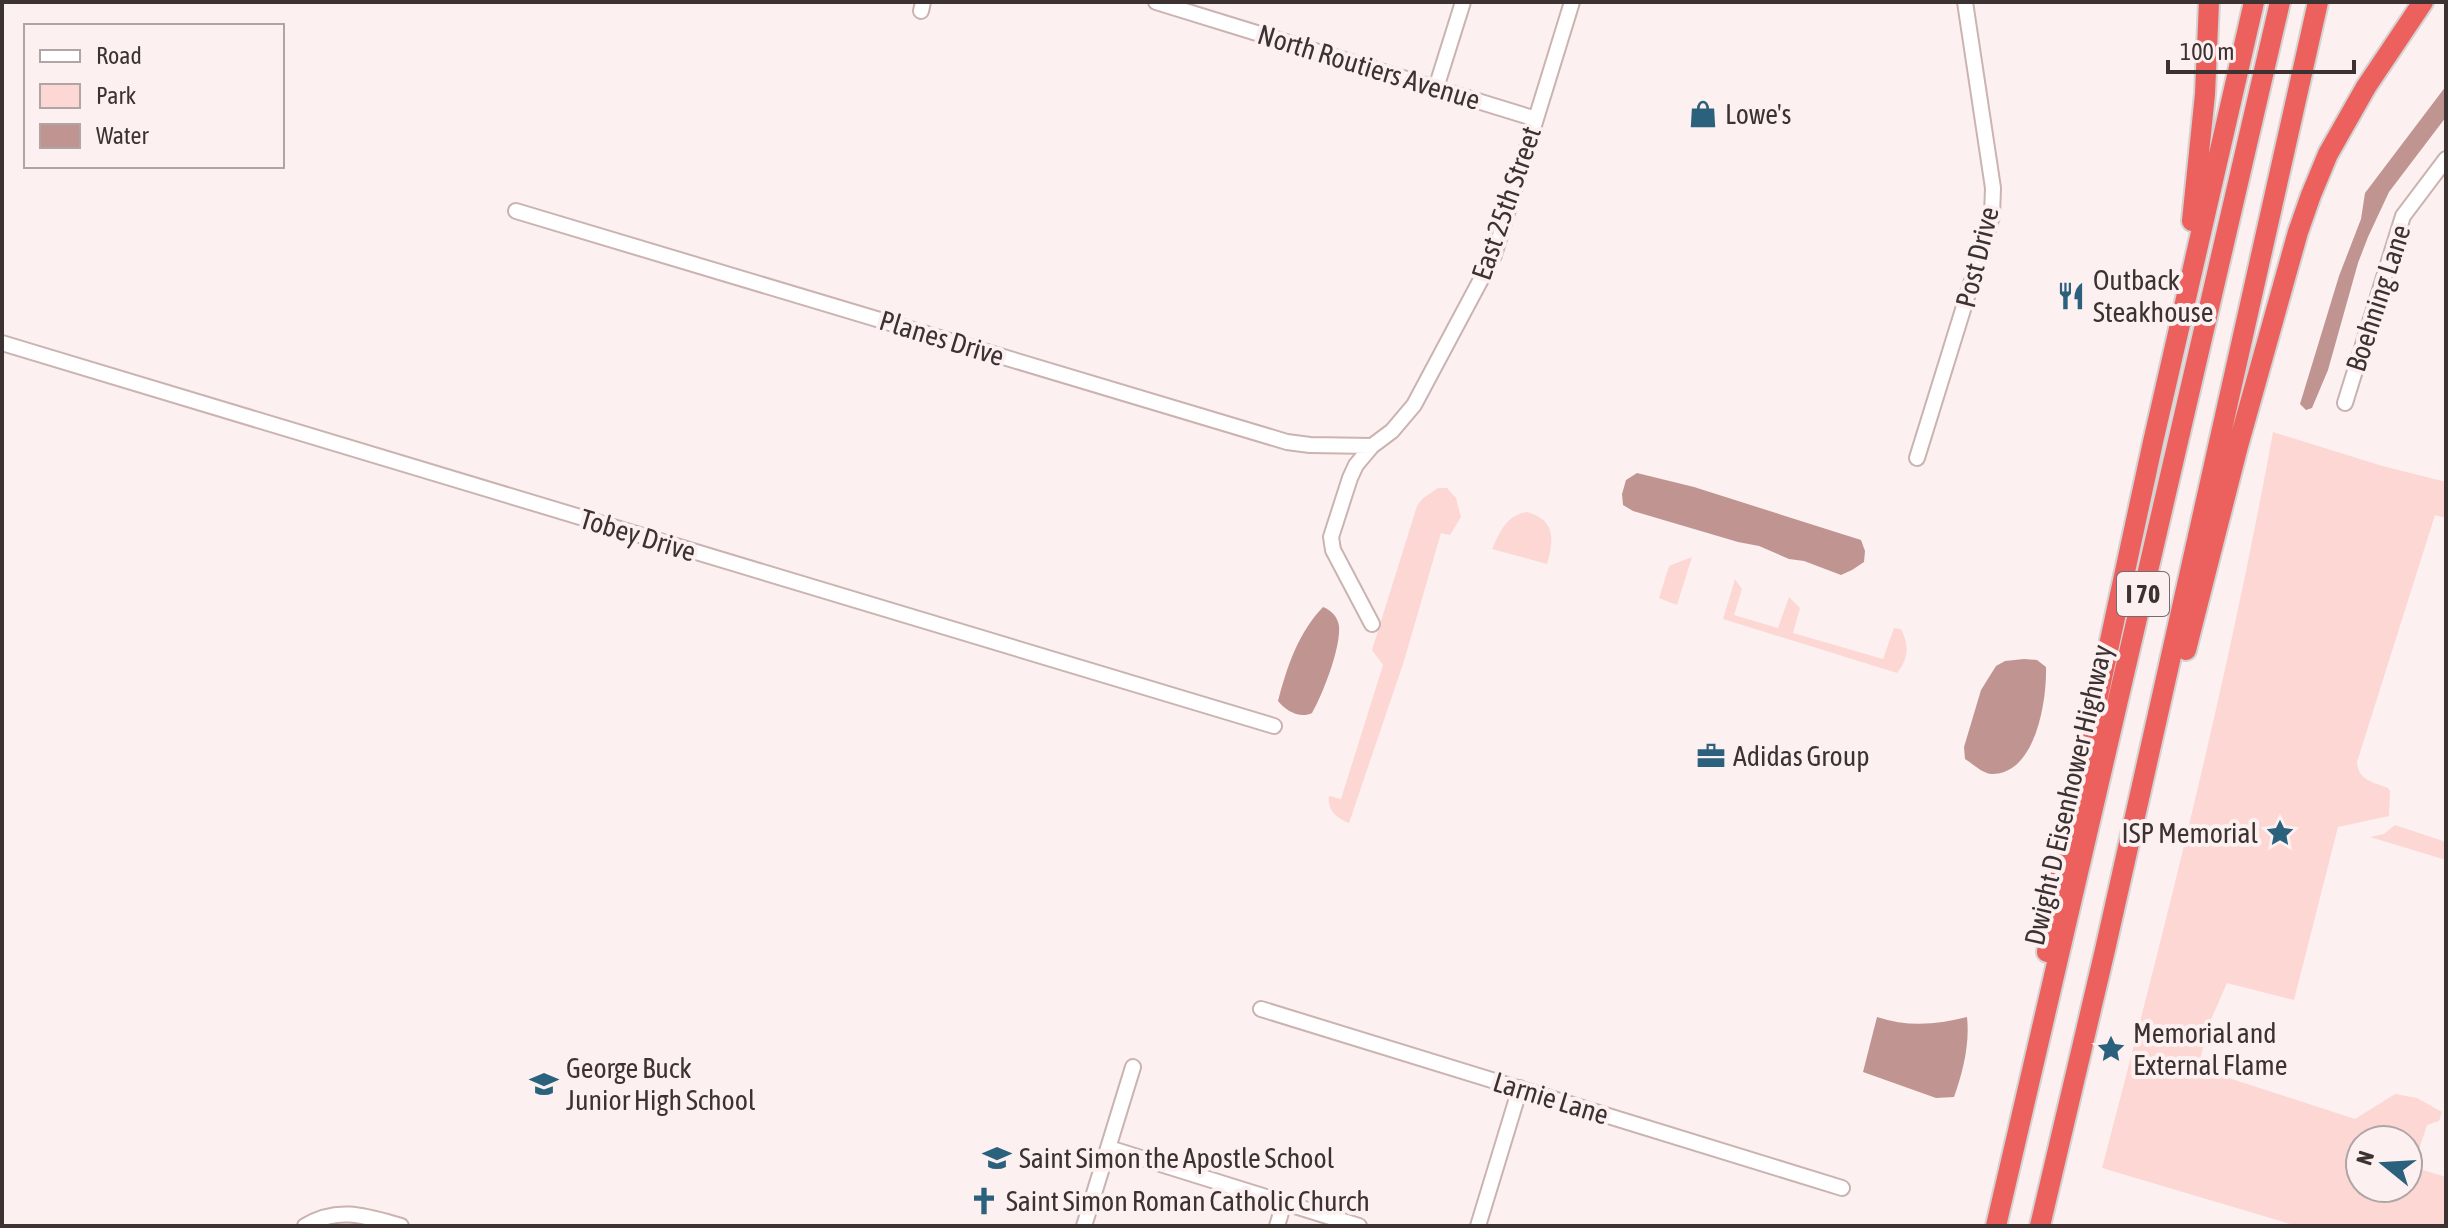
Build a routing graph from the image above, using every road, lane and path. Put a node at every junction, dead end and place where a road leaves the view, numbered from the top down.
1 (1156, 2) edge
2 (1463, 2) edge
3 (1572, 2) edge
4 (1965, 2) edge
5 (2209, 2) edge
6 (2254, 2) edge
7 (2280, 2) edge
8 (2318, 2) edge
9 (2423, 2) edge
10 (1436, 88) junction
11 (1536, 119) junction
12 (2446, 159) edge
13 (516, 211) dead end
14 (2, 343) edge
15 (2345, 403) dead end
16 (2153, 442) junction
17 (1372, 446) junction
18 (1917, 458) dead end
19 (1372, 624) dead end
20 (1274, 726) dead end
21 (2105, 950) junction
22 (1261, 1009) dead end
23 (1133, 1067) dead end
24 (1520, 1088) junction
25 (1109, 1148) junction
26 (2006, 1186) junction
27 (1842, 1188) dead end
28 (1284, 1203) junction
29 (305, 1226) edge
30 (401, 1226) edge
31 (1084, 1226) edge
32 (1277, 1226) edge
33 (1359, 1226) edge
34 (1478, 1226) edge
35 (1996, 1226) edge
36 (2040, 1226) edge

1 - 10 street, North Routiers Avenue
2 - 10 street
3 - 11 street, East 25th Street
4 - 18 street, Post Drive
5 - 16 highway
6 - 16 highway
7 - 26 highway, Dwight D Eisenhower Highway / I 70
8 - 21 highway, I 70
9 - 21 highway
10 - 11 street, North Routiers Avenue
11 - 17 street, East 25th Street
12 - 15 street, Boehning Lane
13 - 17 street, Planes Drive
14 - 20 street, Tobey Drive
16 - 26 highway
17 - 19 street, East 25th Street
21 - 36 highway, I 70
22 - 24 street, Larnie Lane
23 - 25 street
24 - 27 street, Larnie Lane
24 - 34 street
25 - 28 street
25 - 31 street
26 - 35 highway, Dwight D Eisenhower Highway / I 70
28 - 32 street
28 - 33 street
29 - 30 street

